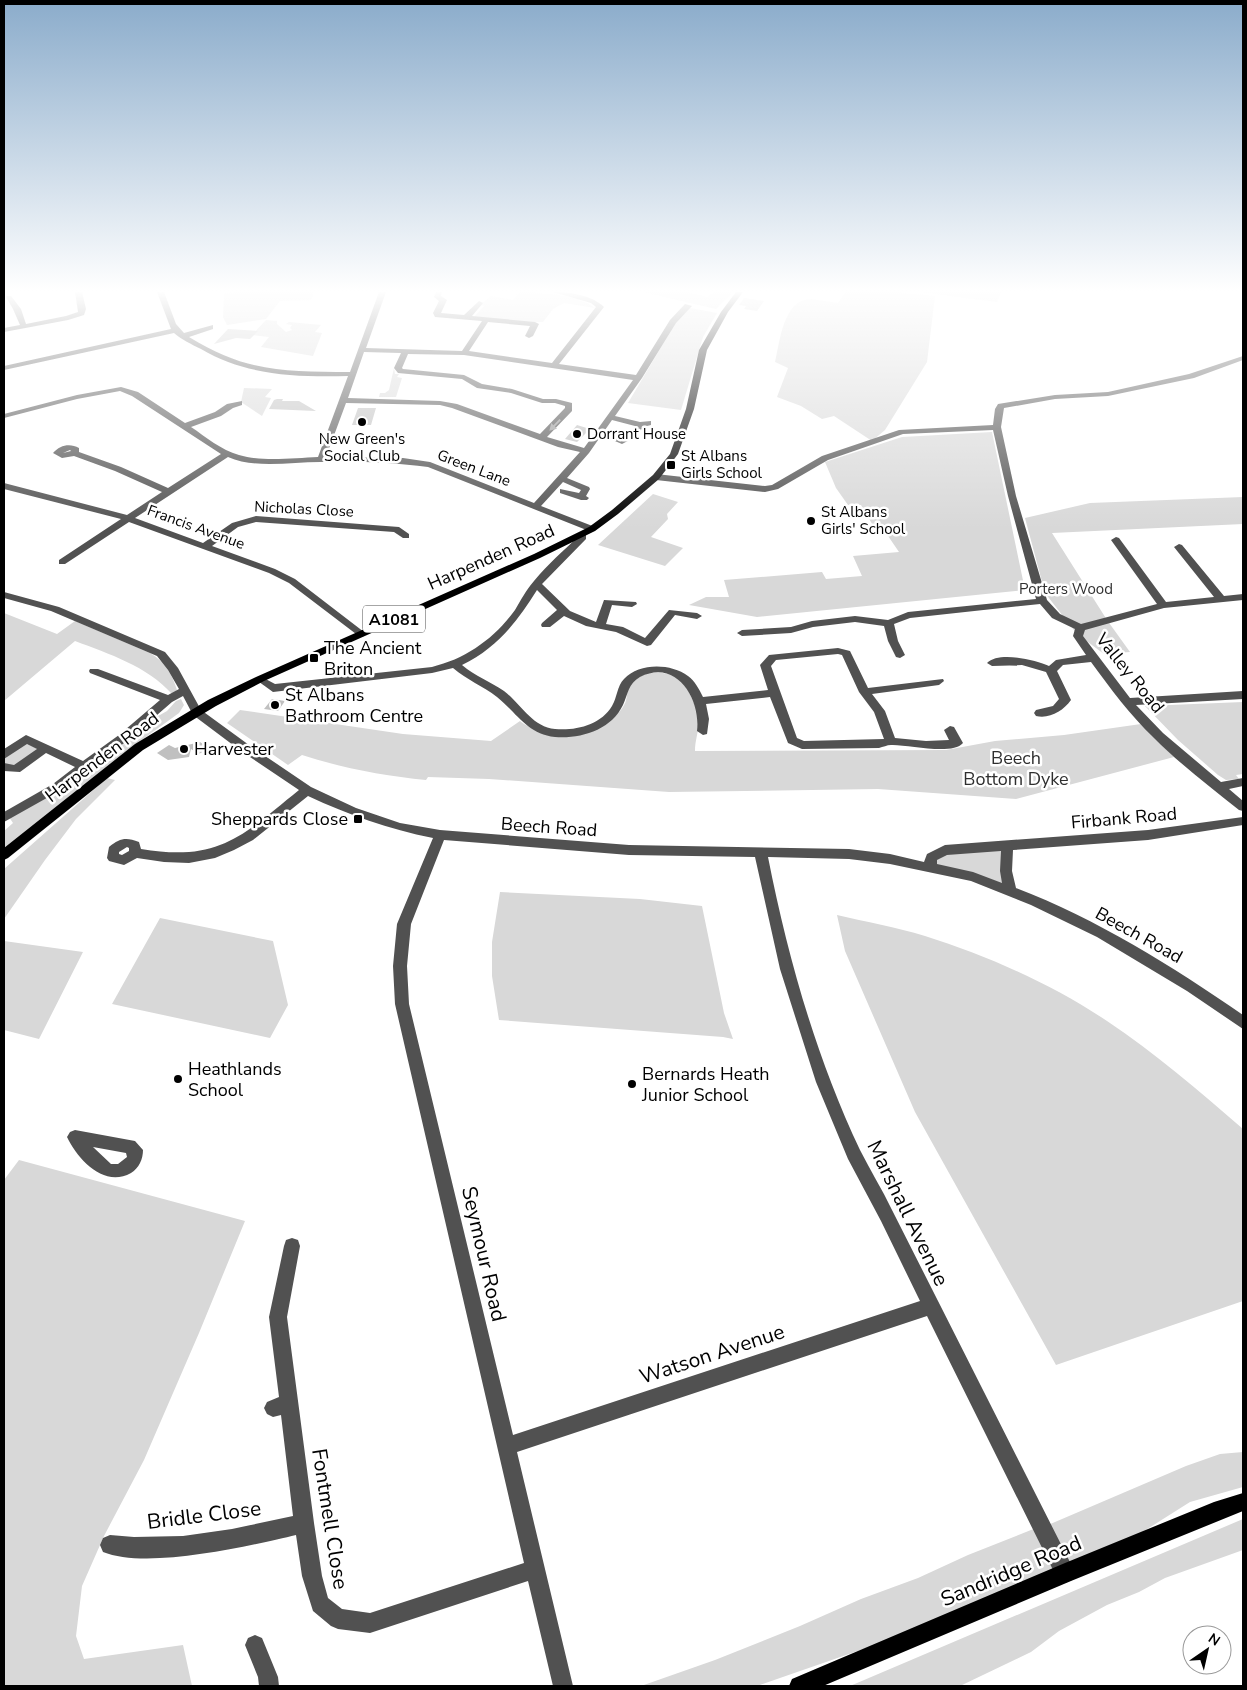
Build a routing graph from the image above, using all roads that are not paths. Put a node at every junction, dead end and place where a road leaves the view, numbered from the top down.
1 (262, 371) edge
2 (354, 371) edge
3 (401, 371) edge
4 (588, 371) edge
5 (642, 371) edge
6 (699, 371) edge
7 (1204, 371) edge
8 (353, 374) junction
9 (638, 378) junction
10 (343, 400) junction
11 (238, 403) dead end
12 (4, 416) edge
13 (611, 417) junction
14 (186, 426) junction
15 (997, 427) junction
16 (541, 438) junction
17 (631, 445) dead end
18 (586, 451) junction
19 (74, 453) dead end
20 (226, 454) junction
21 (321, 459) junction
22 (656, 477) junction
23 (561, 478) junction
24 (4, 486) edge
25 (168, 491) junction
26 (563, 491) dead end
27 (535, 506) junction
28 (128, 519) junction
29 (592, 529) junction
30 (406, 536) dead end
31 (583, 537) dead end
32 (1116, 540) dead end
33 (205, 546) junction
34 (1179, 547) dead end
35 (62, 562) dead end
36 (536, 584) junction
37 (4, 595) edge
38 (1243, 597) edge
39 (1221, 599) junction
40 (1042, 601) junction
41 (632, 604) dead end
42 (1163, 605) junction
43 (563, 611) junction
44 (697, 616) dead end
45 (889, 623) junction
46 (546, 625) dead end
47 (600, 625) junction
48 (1080, 628) junction
49 (360, 634) junction
50 (742, 634) dead end
51 (900, 655) dead end
52 (1093, 658) junction
53 (992, 663) dead end
54 (456, 664) junction
55 (1051, 670) junction
56 (94, 671) dead end
57 (260, 678) junction
58 (939, 681) dead end
59 (185, 691) junction
60 (864, 692) junction
61 (774, 693) junction
62 (1243, 695) edge
63 (168, 699) junction
64 (698, 701) junction
65 (1128, 702) junction
66 (197, 712) junction
67 (1040, 713) dead end
68 (950, 730) dead end
69 (703, 731) dead end
70 (891, 741) junction
71 (46, 748) junction
72 (4, 755) edge
73 (4, 767) edge
74 (85, 767) junction
75 (1243, 782) edge
76 (1219, 787) junction
77 (307, 790) junction
78 (1243, 807) edge
79 (4, 818) edge
80 (1243, 820) edge
81 (440, 835) junction
82 (1007, 846) junction
83 (135, 853) dead end
84 (761, 854) junction
85 (4, 855) edge
86 (930, 868) junction
87 (1010, 890) junction
88 (1243, 1023) edge
89 (294, 1257) dead end
90 (931, 1306) junction
91 (507, 1446) junction
92 (1243, 1502) edge
93 (304, 1523) junction
94 (110, 1545) dead end
95 (535, 1569) junction
96 (1065, 1573) junction
97 (254, 1645) dead end
98 (269, 1686) edge
99 (563, 1686) edge
100 (799, 1686) edge

1 - 8 street
2 - 8 street
3 -> 16 street
4 - 9 street
5 - 9 street
6 - 22 main road, Harpenden Road / A1081
7 - 15 street
8 - 10 street
9 - 13 street
10 - 16 street
10 - 21 street
11 - 14 street
12 - 14 street, Green Lane
13 - 17 street
13 - 18 street
14 - 20 street, Green Lane
15 - 22 street
15 - 40 street
16 - 18 street
18 - 23 street
19 - 25 street
20 - 21 street, Green Lane
20 - 25 street
21 - 27 street, Green Lane
22 - 29 main road, Harpenden Road / A1081
23 - 26 street
23 - 27 street
24 - 28 street, Francis Avenue
25 - 28 street
27 - 29 street, Green Lane
28 - 33 street, Francis Avenue
28 - 35 street
29 - 49 main road, Harpenden Road / A1081
30 - 33 street, Nicholas Close
31 - 36 street
32 - 42 street
33 - 49 street, Francis Avenue
34 - 39 street
36 - 43 street
36 - 54 street
37 - 59 street
38 - 39 street
39 - 42 street
40 - 45 street
40 - 48 street, Valley Road
41 - 47 street
42 - 48 street
43 - 46 street
43 - 47 street
44 - 47 street
45 - 50 street
45 - 51 street
48 - 52 street, Valley Road
49 - 57 main road, Harpenden Road / A1081
52 - 55 street
52 - 65 street, Valley Road
53 - 55 street
54 - 57 street
54 - 64 street
55 - 67 street
56 - 63 street
57 - 66 main road, Harpenden Road / A1081
58 - 60 street
59 - 63 street
59 - 66 street
60 - 61 street
60 - 70 street
61 - 64 street
61 - 70 street
62 - 65 street
63 - 74 street
64 - 69 street
65 - 76 street, Valley Road
66 - 77 street, Beech Road
66 - 85 main road, Harpenden Road / A1081
68 - 70 street
71 - 72 street
71 - 73 street
71 - 74 street
74 - 79 street
75 - 76 street
76 - 78 street, Valley Road
77 - 81 street, Beech Road
77 - 83 street
80 - 82 street, Firbank Road
81 - 84 street, Beech Road
81 - 91 street, Seymour Road
82 - 86 street
82 - 87 street
84 - 86 street, Beech Road
84 - 90 street, Marshall Avenue
86 - 87 street, Beech Road
87 - 88 street, Beech Road
89 - 93 street, Fontmell Close
90 - 91 street, Watson Avenue
90 - 96 street, Marshall Avenue
91 - 95 street, Seymour Road
92 - 96 main road, Sandridge Road
93 - 94 street, Bridle Close
93 - 95 street, Fontmell Close
95 - 99 street, Seymour Road
96 - 100 main road, Sandridge Road
97 - 98 street

